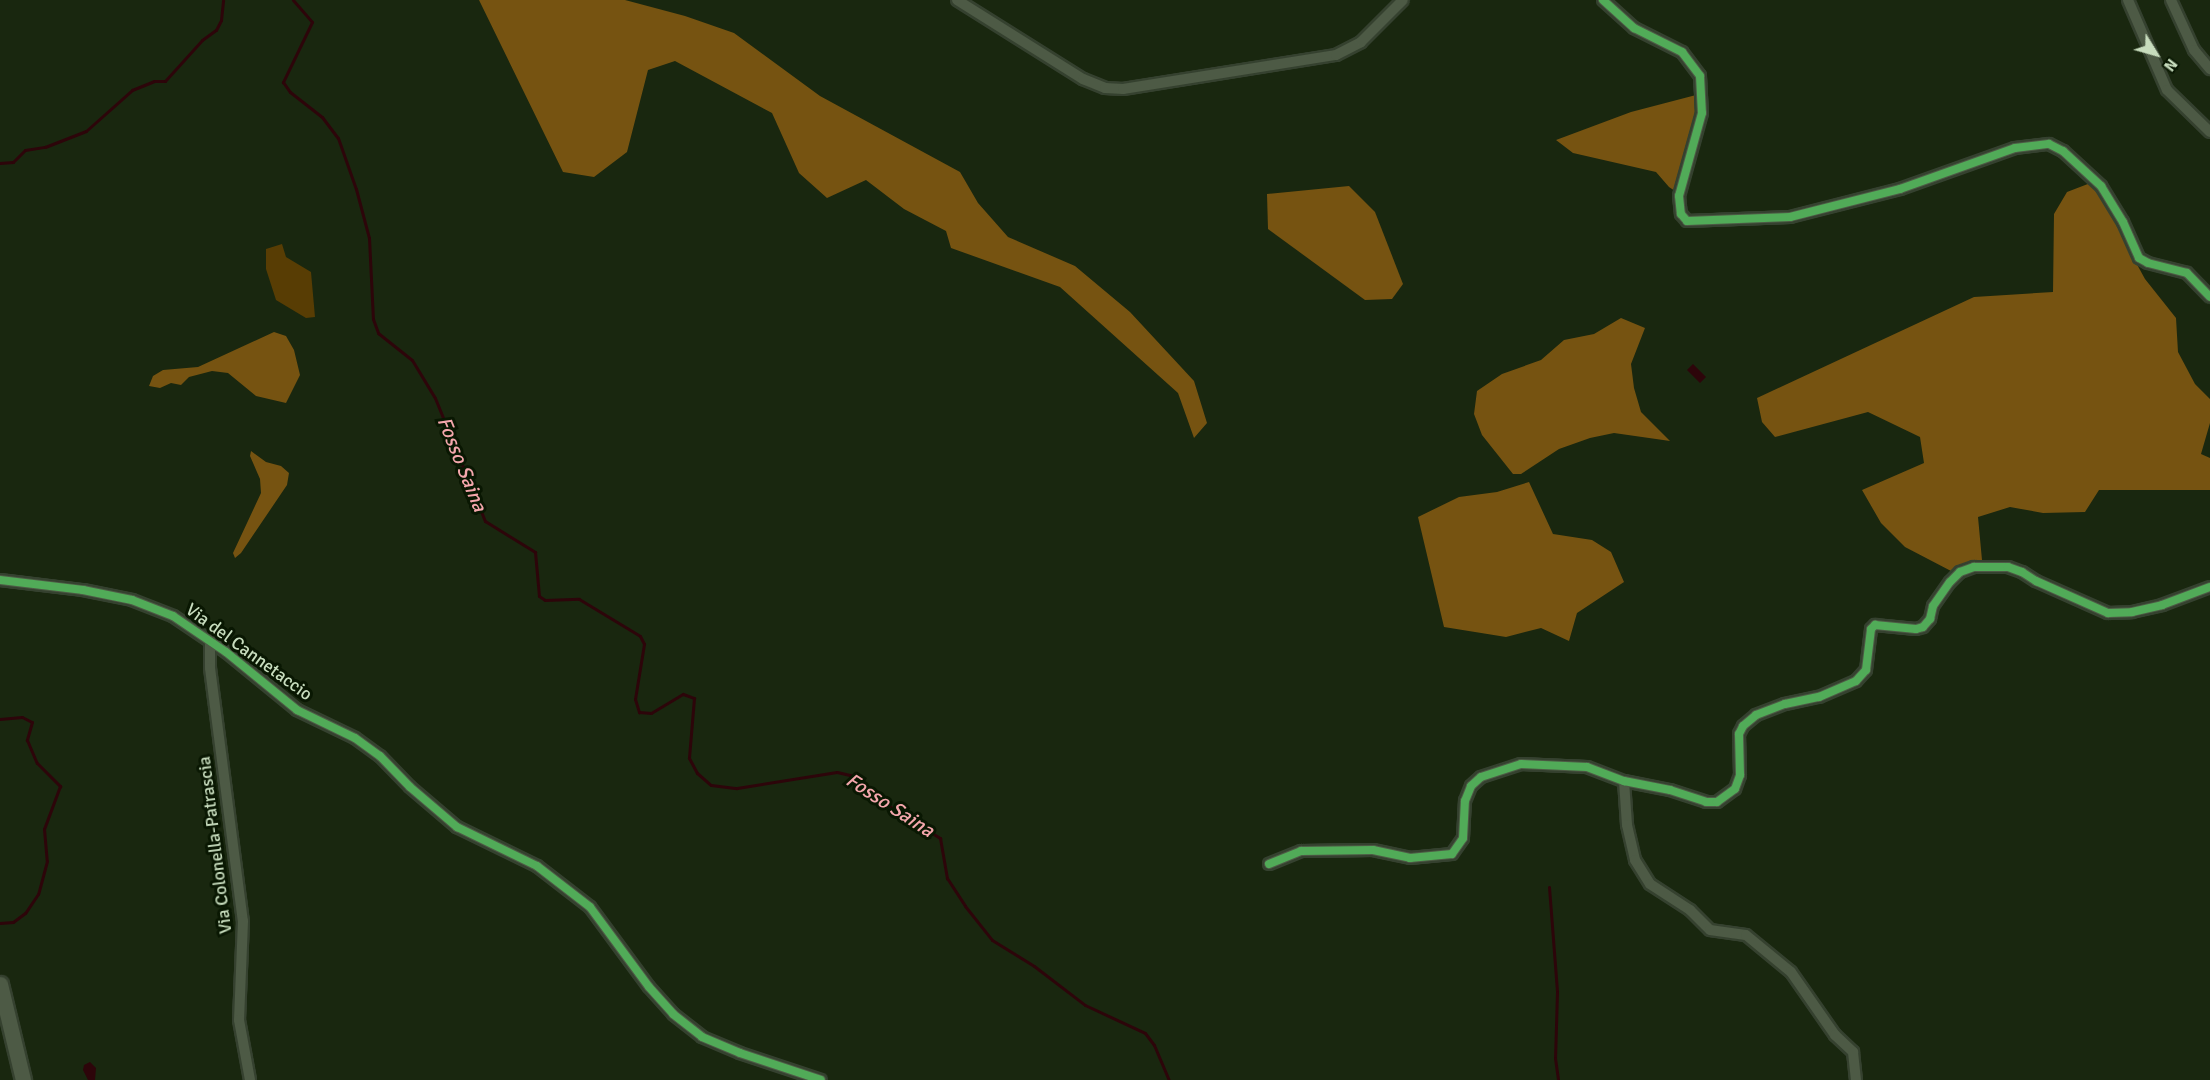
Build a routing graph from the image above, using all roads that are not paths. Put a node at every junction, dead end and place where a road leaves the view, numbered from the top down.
1 (957, 0) edge
2 (1403, 0) edge
3 (1603, 0) edge
4 (2128, 0) edge
5 (2171, 0) edge
6 (2210, 69) edge
7 (2210, 132) edge
8 (2210, 297) edge
9 (0, 580) edge
10 (2210, 586) edge
11 (210, 641) junction
12 (1624, 781) junction
13 (1269, 864) dead end
14 (0, 984) edge
15 (23, 1080) edge
16 (250, 1080) edge
17 (821, 1080) edge
18 (1856, 1080) edge

1 - 2 street
3 - 8 street
4 - 7 street
5 - 6 street
9 - 11 street, Via del Cannetaccio
10 - 12 street
11 - 16 street, Via Colonella-Patrascia
11 - 17 street, Via del Cannetaccio
12 - 13 street
12 - 18 street
14 - 15 main road

